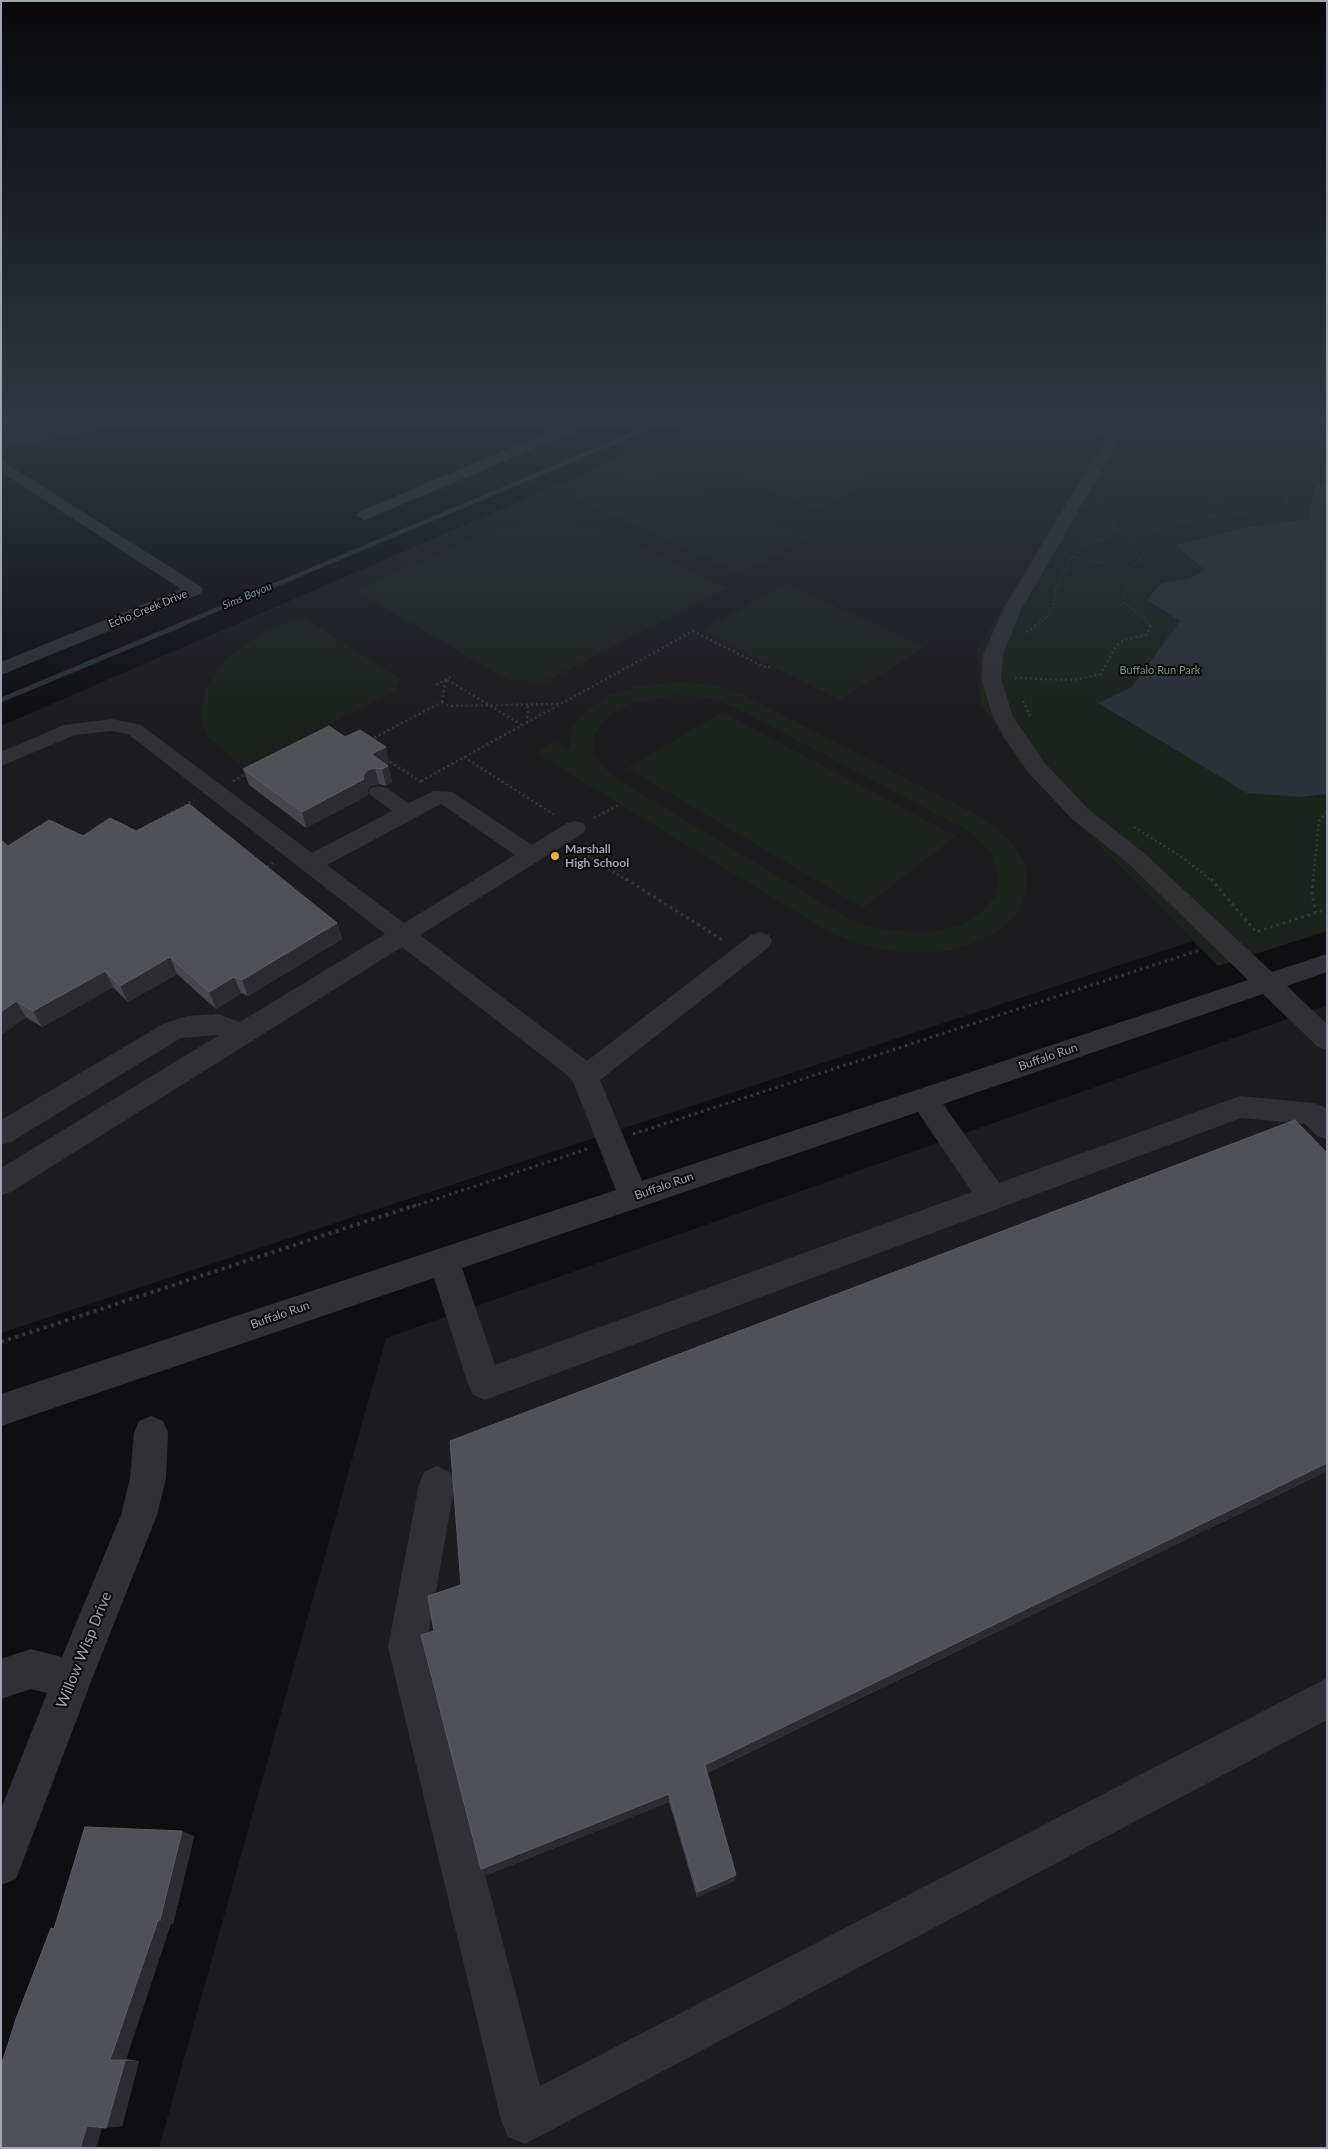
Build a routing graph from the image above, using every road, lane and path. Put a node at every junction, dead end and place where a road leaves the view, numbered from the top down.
1 (91, 523) edge
2 (1063, 523) edge
3 (1113, 523) edge
4 (1177, 523) edge
5 (1047, 551) junction
6 (1073, 557) junction
7 (1135, 564) dead end
8 (1108, 565) dead end
9 (1128, 582) dead end
10 (1021, 638) dead end
11 (770, 666) dead end
12 (1, 669) edge
13 (1015, 669) dead end
14 (454, 675) dead end
15 (1015, 678) junction
16 (446, 679) junction
17 (436, 685) dead end
18 (1017, 686) dead end
19 (1019, 694) dead end
20 (442, 702) junction
21 (560, 704) junction
22 (528, 705) junction
23 (490, 706) junction
24 (1034, 722) dead end
25 (527, 723) junction
26 (522, 725) junction
27 (363, 743) edge
28 (380, 754) edge
29 (464, 757) junction
30 (1, 760) edge
31 (256, 769) edge
32 (214, 790) junction
33 (427, 790) junction
34 (391, 801) junction
35 (620, 804) dead end
36 (1327, 812) edge
37 (1128, 824) dead end
38 (140, 829) edge
39 (567, 833) junction
40 (531, 855) junction
41 (302, 858) junction
42 (258, 871) edge
43 (1327, 909) edge
44 (1316, 912) junction
45 (402, 934) junction
46 (751, 947) joint
47 (1327, 963) edge
48 (1269, 983) junction
49 (241, 1033) junction
50 (1327, 1040) edge
51 (585, 1077) junction
52 (924, 1099) junction
53 (1327, 1128) edge
54 (1, 1134) edge
55 (1, 1182) edge
56 (633, 1196) junction
57 (993, 1198) junction
58 (444, 1260) junction
59 (1, 1410) edge
60 (150, 1433) dead end
61 (437, 1484) dead end
62 (1, 1678) edge
63 (72, 1679) junction
64 (1327, 1698) edge
65 (1, 1864) edge

1 - 12 street, Echo Creek Drive
2 - 5 street
3 - 6 path
4 - 7 path
5 - 6 path
5 - 48 street
6 - 8 path
6 - 10 path
9 - 15 path
11 - 21 path
13 - 15 path
14 - 16 path
15 - 18 path
16 - 17 path
16 - 20 path
16 - 23 path
19 - 24 path
20 - 23 path
20 - 27 path
21 - 22 path
21 - 25 path
22 - 23 path
22 - 25 path
23 - 26 path
25 - 26 path
26 - 29 path
28 - 33 path
29 - 33 path
29 - 39 path
30 - 32 street
31 - 32 path
32 - 38 path
32 - 41 street
33 - 34 street
33 - 34 path
33 - 40 street
34 - 41 street
35 - 39 path
36 - 44 path
37 - 44 path
39 - 40 street
39 - 46 path
40 - 45 street
41 - 42 path
41 - 45 street
43 - 44 path
45 - 49 street
45 - 51 street
46 - 51 street
47 - 48 street, Buffalo Run
48 - 50 street
48 - 52 street, Buffalo Run
49 - 54 street
49 - 55 street
51 - 56 street
52 - 56 street, Buffalo Run
52 - 57 street
53 - 57 street
56 - 58 street, Buffalo Run
57 - 58 street
58 - 59 street, Buffalo Run
60 - 63 street, Willow Wisp Drive
61 - 64 street
62 - 63 street
63 - 65 street, Willow Wisp Drive

